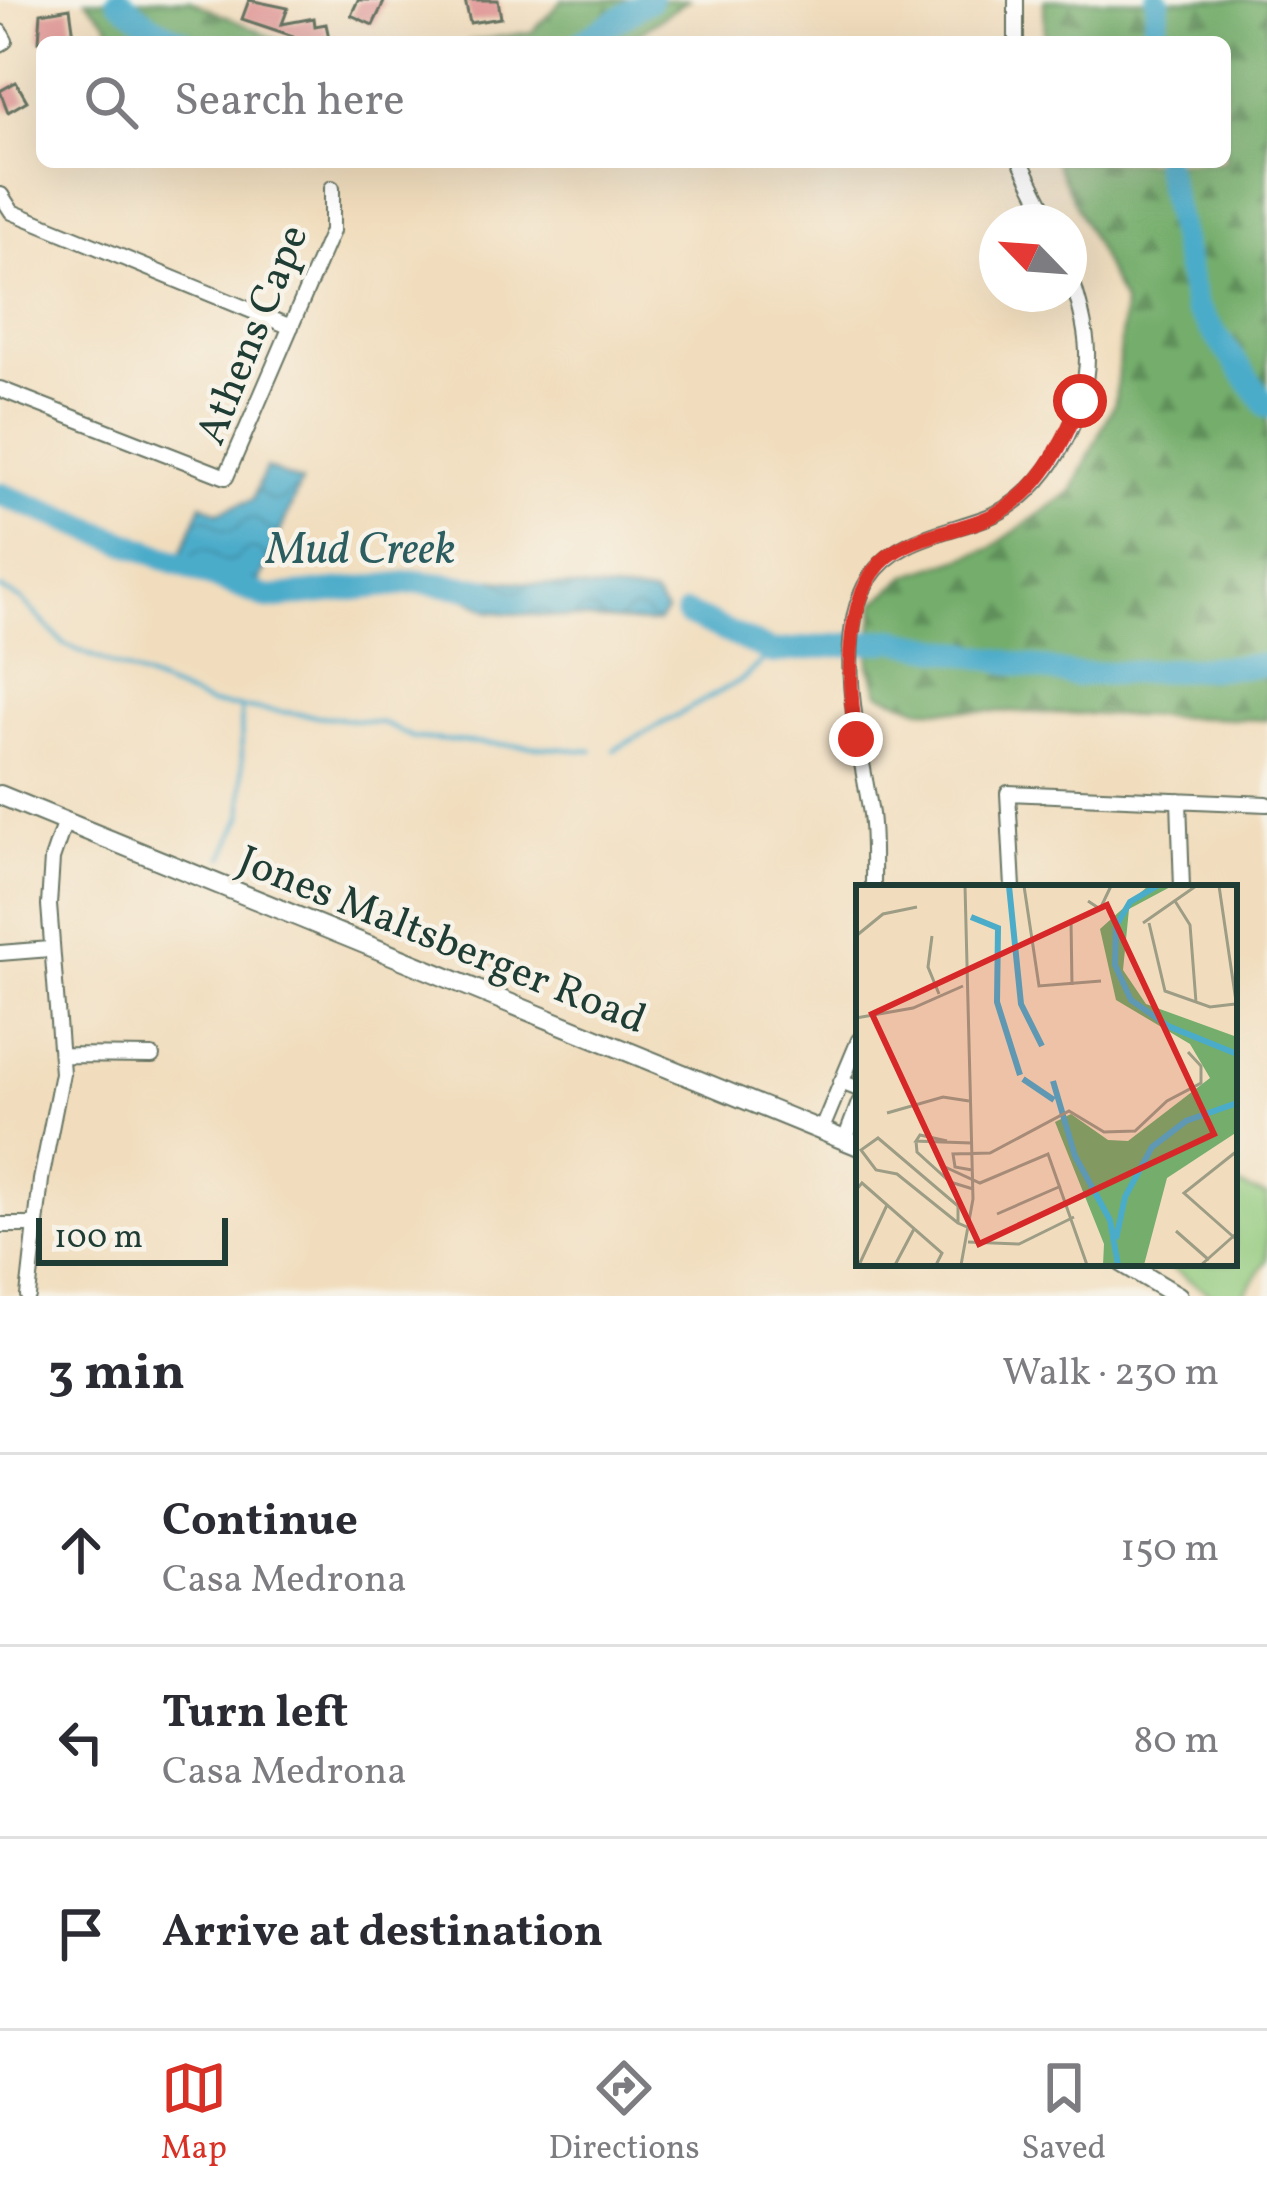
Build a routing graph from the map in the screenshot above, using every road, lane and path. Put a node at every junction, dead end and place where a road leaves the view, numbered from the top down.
1 (1016, 0) edge
2 (0, 32) edge
3 (1016, 36) edge
4 (0, 44) edge
5 (1024, 168) edge
6 (332, 188) dead end
7 (1, 195) edge
8 (1042, 204) edge
9 (1078, 312) edge
10 (292, 327) junction
11 (0, 389) edge
12 (0, 795) edge
13 (1179, 800) junction
14 (1267, 804) edge
15 (64, 821) junction
16 (873, 885) edge
17 (1012, 885) edge
18 (1182, 885) edge
19 (50, 949) junction
20 (0, 953) edge
21 (856, 1047) edge
22 (63, 1055) junction
23 (152, 1056) dead end
24 (841, 1082) junction
25 (856, 1088) edge
26 (821, 1131) junction
27 (852, 1143) edge
28 (0, 1225) edge
29 (36, 1225) junction
30 (1128, 1266) edge
31 (28, 1296) edge
32 (1178, 1296) edge

1 - 3 street
2 - 4 street
5 - 8 street
6 - 10 street, Athens Cape
7 - 10 street
9 - 16 street
10 - 11 street, Athens Cape
12 - 15 main road, Jones Maltsberger Road
13 - 14 street
13 - 17 street
13 - 18 street
15 - 19 street
15 - 26 main road, Jones Maltsberger Road
19 - 20 street
19 - 22 street
21 - 24 street
22 - 23 street
22 - 29 street
24 - 25 street
24 - 26 street
26 - 27 main road, Jones Maltsberger Road
28 - 29 street
29 - 31 street
30 - 32 main road

